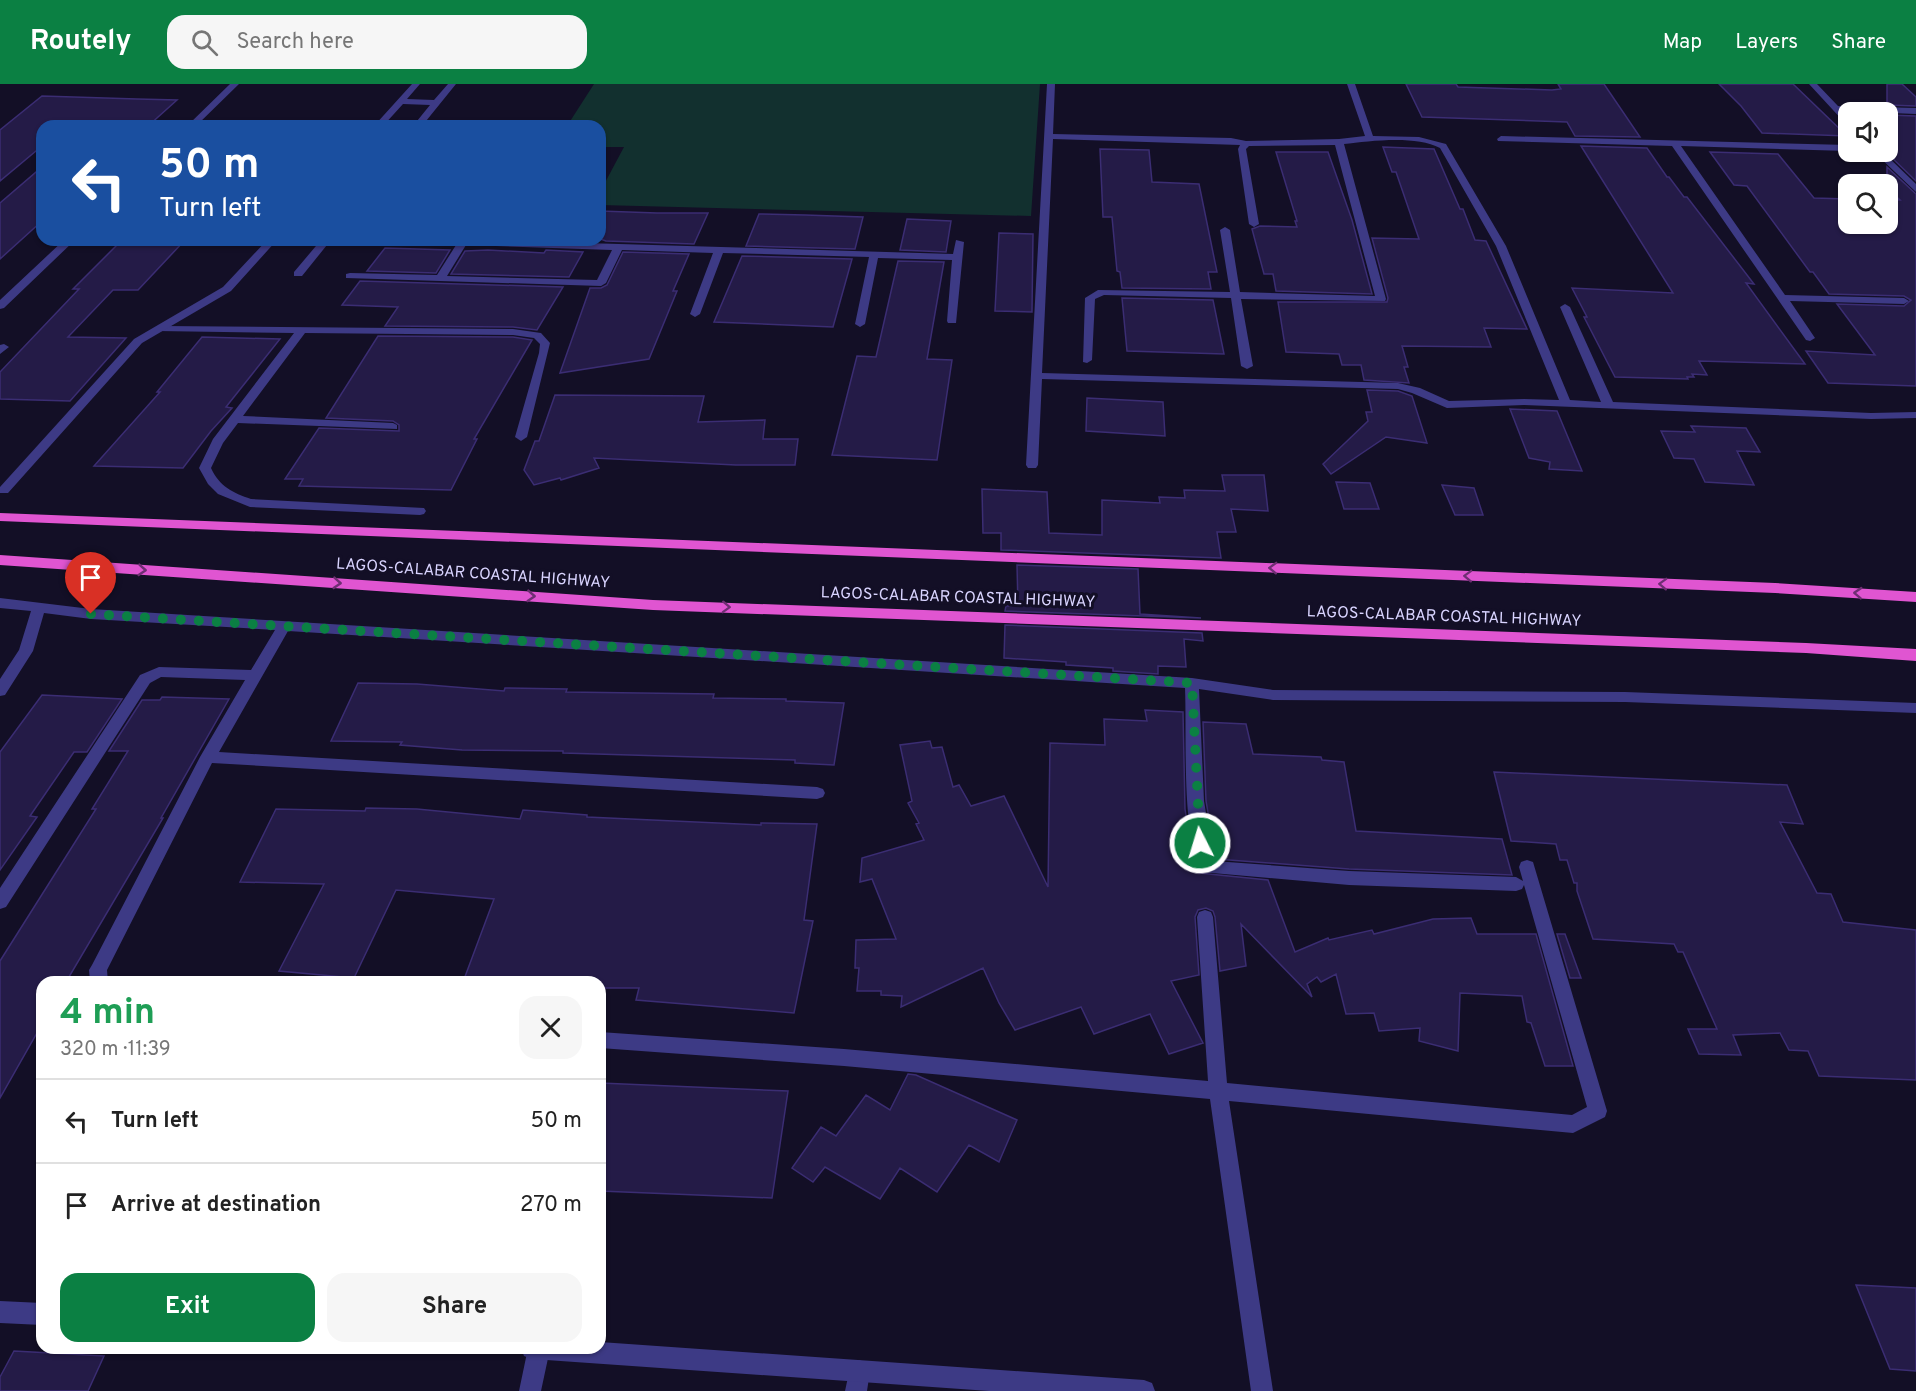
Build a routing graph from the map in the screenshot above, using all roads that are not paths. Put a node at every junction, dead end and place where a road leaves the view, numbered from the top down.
1 (235, 84) edge
2 (416, 84) edge
3 (452, 84) edge
4 (1051, 84) edge
5 (1351, 84) edge
6 (1813, 84) edge
7 (401, 101) junction
8 (435, 103) junction
9 (1836, 108) joint
10 (1915, 112) edge
11 (197, 120) edge
12 (384, 120) edge
13 (422, 120) edge
14 (1049, 136) junction
15 (1370, 138) junction
16 (1501, 139) dead end
17 (1339, 142) junction
18 (1246, 144) junction
19 (1676, 145) junction
20 (1838, 148) edge
21 (1888, 162) edge
22 (1916, 189) edge
23 (1254, 224) dead end
24 (1225, 230) dead end
25 (959, 242) dead end
26 (64, 246) edge
27 (266, 246) edge
28 (321, 246) edge
29 (460, 246) edge
30 (587, 246) edge
31 (618, 247) junction
32 (719, 250) junction
33 (874, 255) junction
34 (958, 258) junction
35 (298, 274) dead end
36 (350, 276) dead end
37 (440, 278) junction
38 (1234, 294) junction
39 (1782, 298) junction
40 (1904, 301) dead end
41 (0, 306) edge
42 (1565, 307) dead end
43 (695, 314) dead end
44 (952, 321) dead end
45 (860, 324) dead end
46 (161, 328) junction
47 (301, 331) junction
48 (1810, 339) dead end
49 (1087, 360) dead end
50 (1247, 366) dead end
51 (1037, 376) junction
52 (1566, 404) junction
53 (1609, 406) junction
54 (1916, 415) edge
55 (236, 419) junction
56 (393, 427) dead end
57 (521, 436) dead end
58 (1032, 465) dead end
59 (4, 490) dead end
60 (420, 511) dead end
61 (0, 517) edge
62 (0, 560) edge
63 (1916, 597) edge
64 (0, 603) edge
65 (39, 608) junction
66 (284, 626) junction
67 (1916, 655) edge
68 (256, 675) junction
69 (1192, 683) junction
70 (0, 691) edge
71 (1916, 708) edge
72 (208, 757) junction
73 (817, 792) dead end
74 (1527, 867) dead end
75 (1516, 884) dead end
76 (0, 902) edge
77 (1205, 917) dead end
78 (98, 976) edge
79 (606, 1040) edge
80 (1218, 1089) junction
81 (0, 1311) edge
82 (36, 1314) edge
83 (538, 1354) edge
84 (589, 1354) edge
85 (858, 1381) edge
86 (530, 1391) edge
87 (1144, 1391) edge
88 (1262, 1391) edge

1 - 11 street
2 - 7 street
3 - 8 street
4 - 14 street
5 - 15 street
6 - 9 street
7 - 8 street
7 - 12 street
8 - 13 street
9 - 10 street
14 - 18 street
14 - 51 street
15 - 17 street
15 - 52 street
16 - 19 street
17 - 18 street
17 - 38 street
18 - 23 street
19 - 20 street
19 - 39 street
21 - 22 street
24 - 38 street
25 - 34 street
26 - 41 street
27 - 46 street
28 - 35 street
29 - 37 street
30 - 31 street
31 - 32 street
31 - 37 street
32 - 33 street
32 - 43 street
33 - 34 street
33 - 45 street
34 - 44 street
36 - 37 street
38 - 49 street
38 - 50 street
39 - 40 street
39 - 48 street
42 - 53 street
46 - 47 street
46 - 59 street
47 - 55 street
47 - 57 street
51 - 52 street
51 - 58 street
52 - 53 street
53 - 54 street
55 - 56 street
55 - 60 street
63 -> 61 highway
62 -> 67 highway, LAGOS-CALABAR COASTAL HIGHWAY
64 - 65 street
65 - 66 street
65 - 70 street
66 - 68 street
66 - 69 street
68 - 72 street
68 - 76 street
69 - 71 street
69 - 75 street
72 - 73 street
72 - 78 street
74 - 80 street
77 - 80 street
79 - 80 street
80 - 88 street
81 - 82 street
83 - 86 street
84 - 85 street
85 - 87 street

